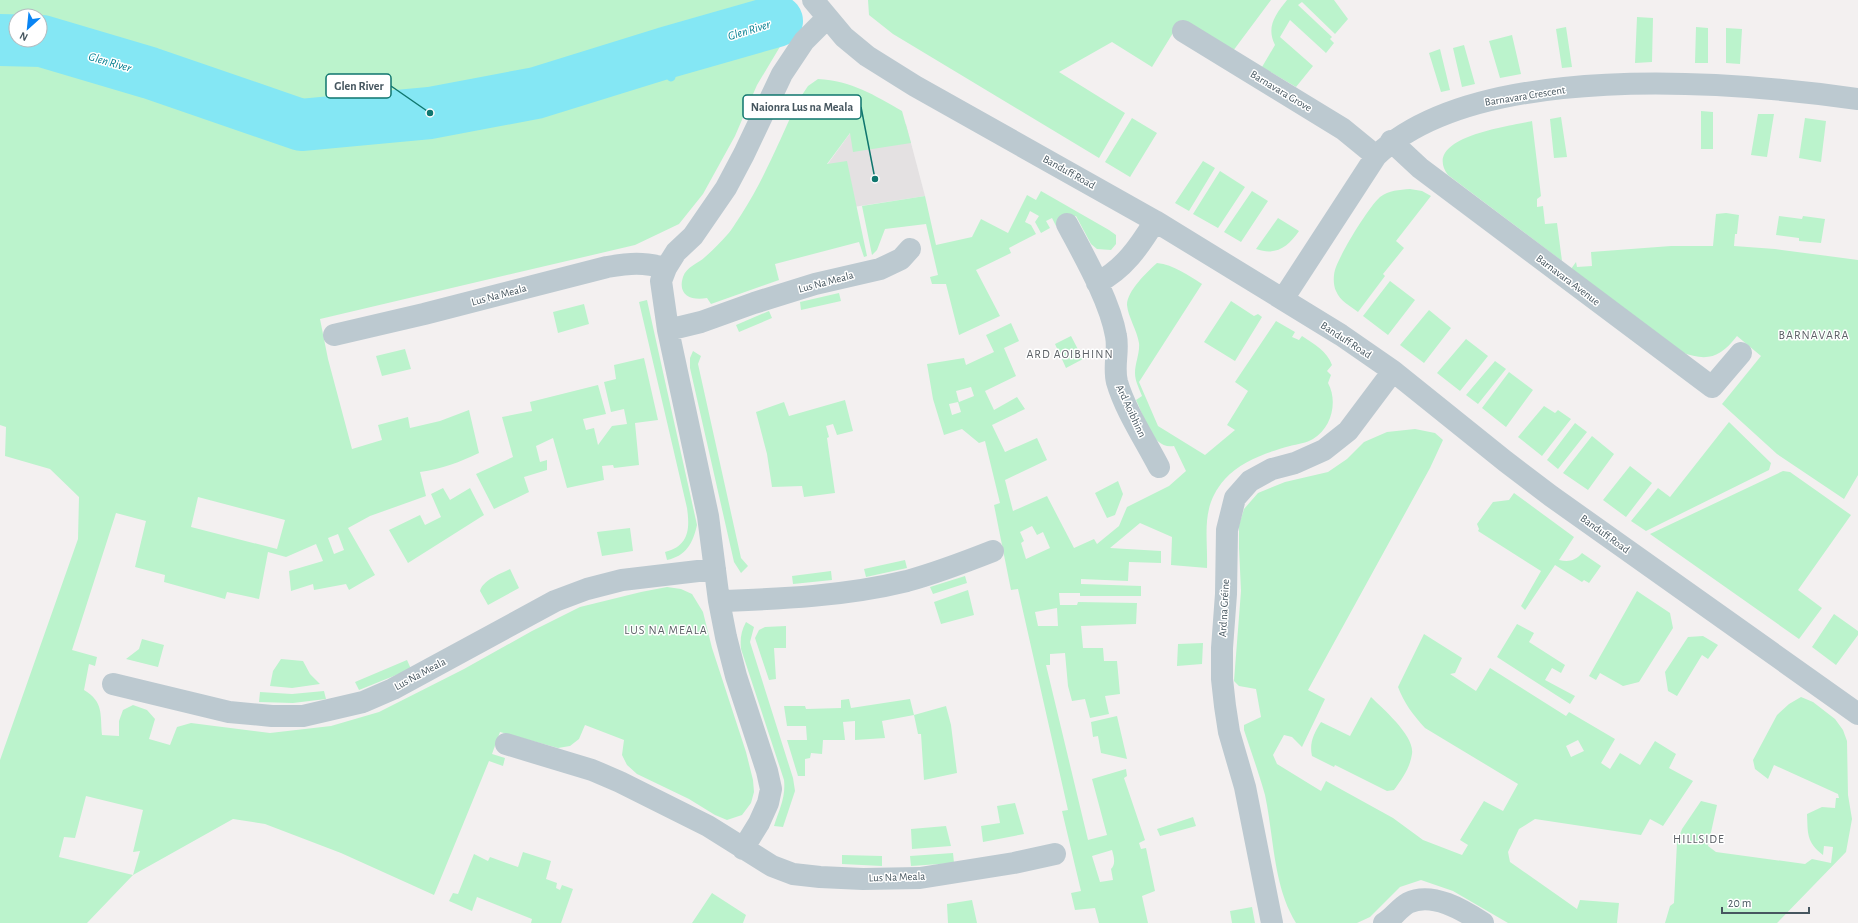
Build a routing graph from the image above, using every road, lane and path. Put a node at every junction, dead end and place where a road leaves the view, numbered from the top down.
1 (813, 0) edge
2 (827, 18) junction
3 (1183, 31) dead end
4 (1858, 99) edge
5 (1384, 149) junction
6 (1155, 221) junction
7 (1067, 224) dead end
8 (910, 249) dead end
9 (666, 268) junction
10 (1097, 283) junction
11 (1283, 299) junction
12 (668, 330) junction
13 (334, 335) dead end
14 (1741, 352) dead end
15 (1393, 371) junction
16 (1158, 467) dead end
17 (993, 551) dead end
18 (715, 569) junction
19 (719, 601) junction
20 (113, 684) dead end
21 (1858, 714) edge
22 (506, 744) dead end
23 (743, 849) junction
24 (1055, 854) dead end
25 (1272, 923) edge
26 (1384, 923) edge
27 (1482, 923) edge

1 - 2 street, Banduff Road
2 - 6 street, Banduff Road
2 - 9 street
3 - 5 street, Barnavara Grove
4 - 5 street, Barnavara Crescent
5 - 11 street, Barnavara Crescent
5 - 14 street, Barnavara Avenue
6 - 10 street
6 - 11 street, Banduff Road
7 - 10 street, Ard Aoibhinn
8 - 12 street, Lus Na Meala
9 - 12 street
9 - 13 street, Lus Na Meala
10 - 16 street, Ard Aoibhinn
11 - 15 street, Banduff Road
12 - 18 street
15 - 21 street, Banduff Road
15 - 25 street, Ard na Gréine
17 - 19 street
18 - 19 street
18 - 20 street, Lus Na Meala
19 - 23 street
22 - 23 street, Lus Na Meala
23 - 24 street, Lus Na Meala
26 - 27 street

